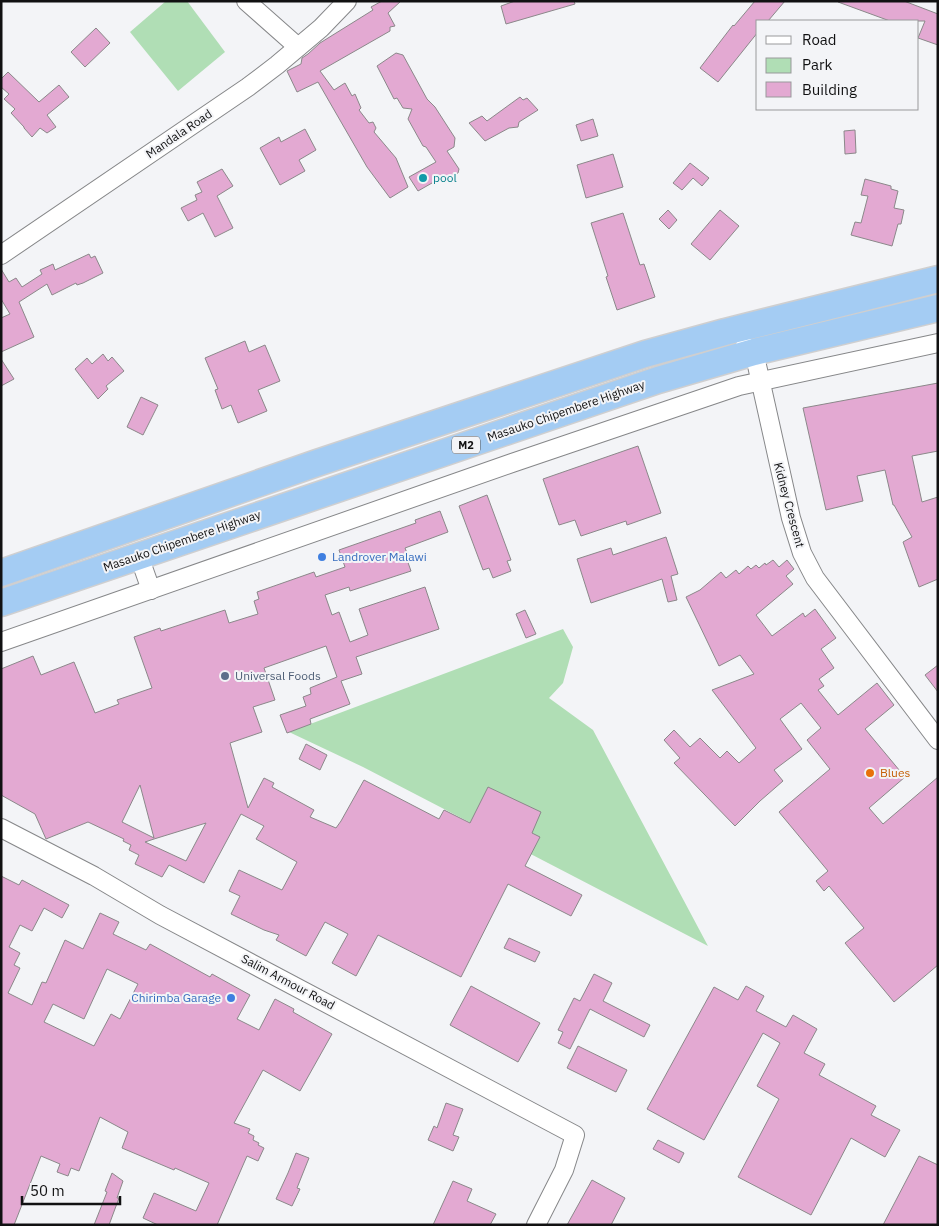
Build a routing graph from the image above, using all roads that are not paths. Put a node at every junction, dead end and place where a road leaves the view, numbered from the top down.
1 (246, 1) edge
2 (347, 1) edge
3 (298, 47) junction
4 (1, 254) edge
5 (938, 279) edge
6 (938, 308) edge
7 (725, 332) junction
8 (938, 343) edge
9 (754, 352) junction
10 (760, 382) junction
11 (139, 556) junction
12 (1, 573) edge
13 (151, 590) junction
14 (1, 603) edge
15 (1, 642) edge
16 (938, 740) edge
17 (1, 828) edge
18 (536, 1225) edge

1 - 3 street
2 - 3 street, Mandala Road
3 - 4 street, Mandala Road
5 - 7 highway, M2
6 - 9 highway, Masauko Chipembere Highway / M2
7 - 9 street
7 - 12 highway, M2
8 - 10 street
9 - 10 street, Kidney Crescent
9 - 11 highway, Masauko Chipembere Highway / M2
10 - 13 street
10 - 16 street, Kidney Crescent
11 - 13 street
11 - 14 highway, Masauko Chipembere Highway / M2
13 - 15 street
17 - 18 street, Salim Armour Road

